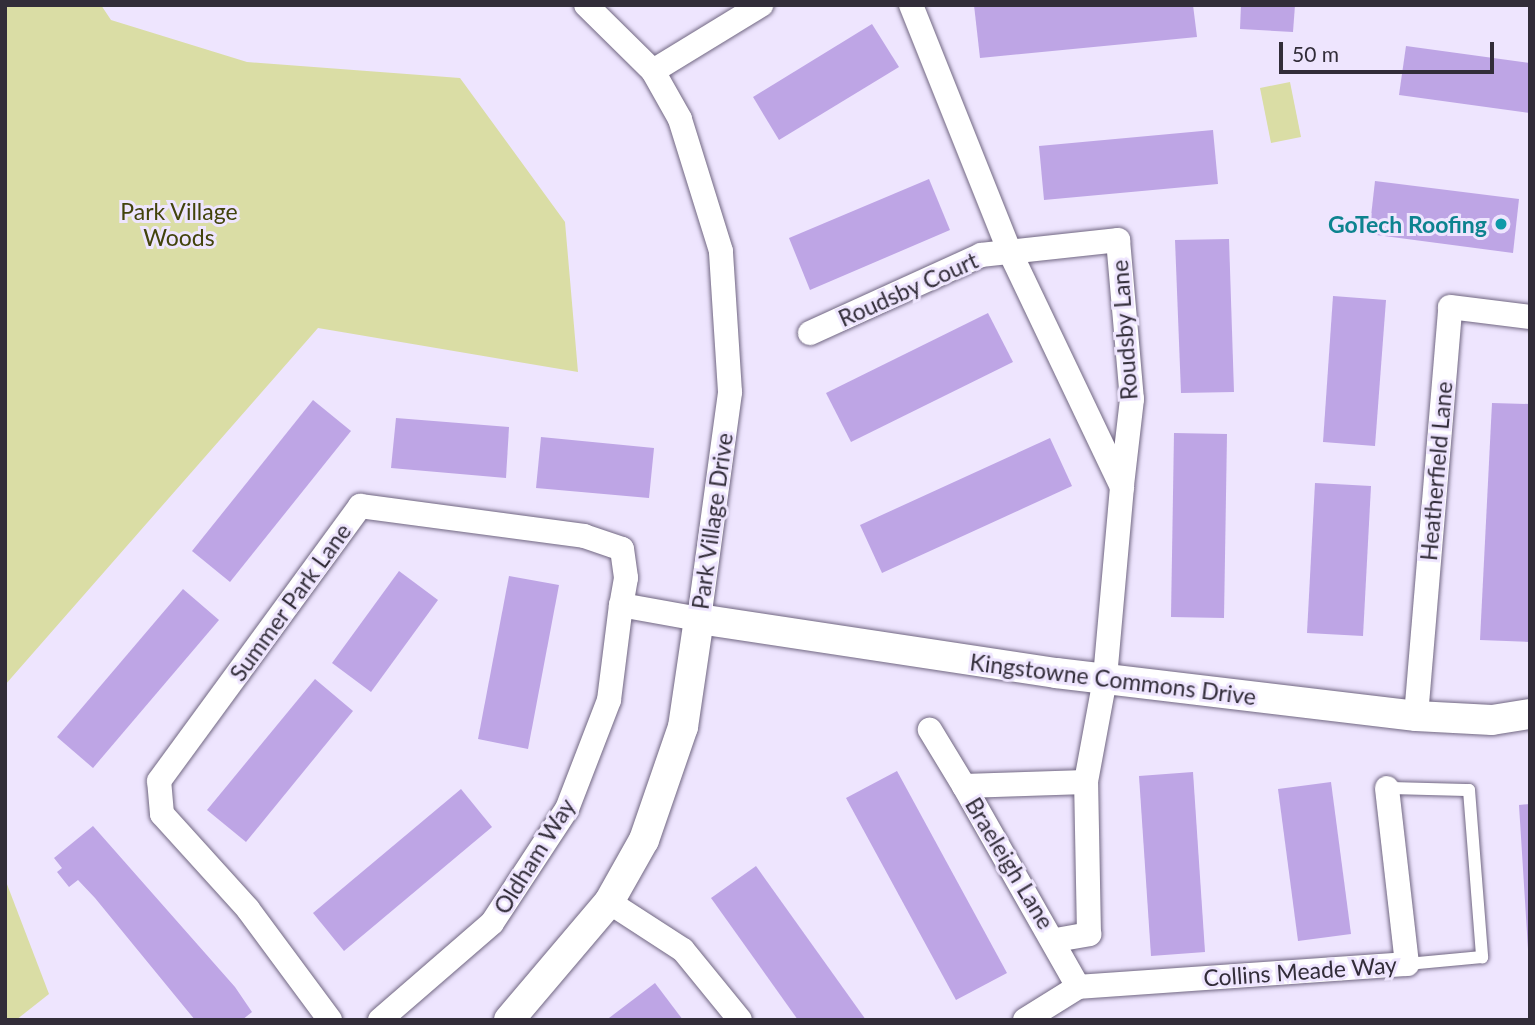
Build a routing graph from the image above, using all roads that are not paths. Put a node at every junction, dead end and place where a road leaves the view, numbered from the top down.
1 (761, 5) edge
2 (911, 5) edge
3 (588, 8) edge
4 (653, 71) junction
5 (1008, 248) junction
6 (1530, 317) edge
7 (810, 333) dead end
8 (1122, 487) junction
9 (621, 605) junction
10 (699, 620) junction
11 (1105, 679) junction
12 (1530, 715) edge
13 (1416, 716) junction
14 (930, 730) dead end
15 (1086, 782) junction
16 (964, 786) junction
17 (1387, 788) joint
18 (609, 902) junction
19 (1056, 940) junction
20 (1407, 964) junction
21 (1078, 987) junction
22 (330, 1020) edge
23 (380, 1020) edge
24 (509, 1020) edge
25 (740, 1020) edge
26 (1025, 1020) edge

1 - 4 street
2 - 5 street, Roudsby Lane
3 - 4 street, Park Village Drive
4 - 10 street, Park Village Drive
5 - 7 street, Roudsby Court
5 - 8 street, Roudsby Lane
5 - 8 street, Roudsby Lane
6 - 13 street, Heatherfield Lane
8 - 11 street, Roudsby Lane
9 - 10 street
9 - 22 street, Summer Park Lane
9 - 23 street, Oldham Way
10 - 11 street, Kingstowne Commons Drive
10 - 18 street, Park Village Drive
11 - 13 street, Kingstowne Commons Drive
11 - 15 street, Braeleigh Lane
12 - 13 street, Kingstowne Commons Drive
14 - 16 street, Braeleigh Lane
15 - 16 street, Braeleigh Lane
15 - 19 street, Braeleigh Lane
16 - 19 street, Braeleigh Lane
17 - 20 street, Collins Meade Way
17 - 20 lane
18 - 24 street, Park Village Drive
18 - 25 street
19 - 21 street, Braeleigh Lane
20 - 21 street, Collins Meade Way
21 - 26 street, Collins Meade Way

